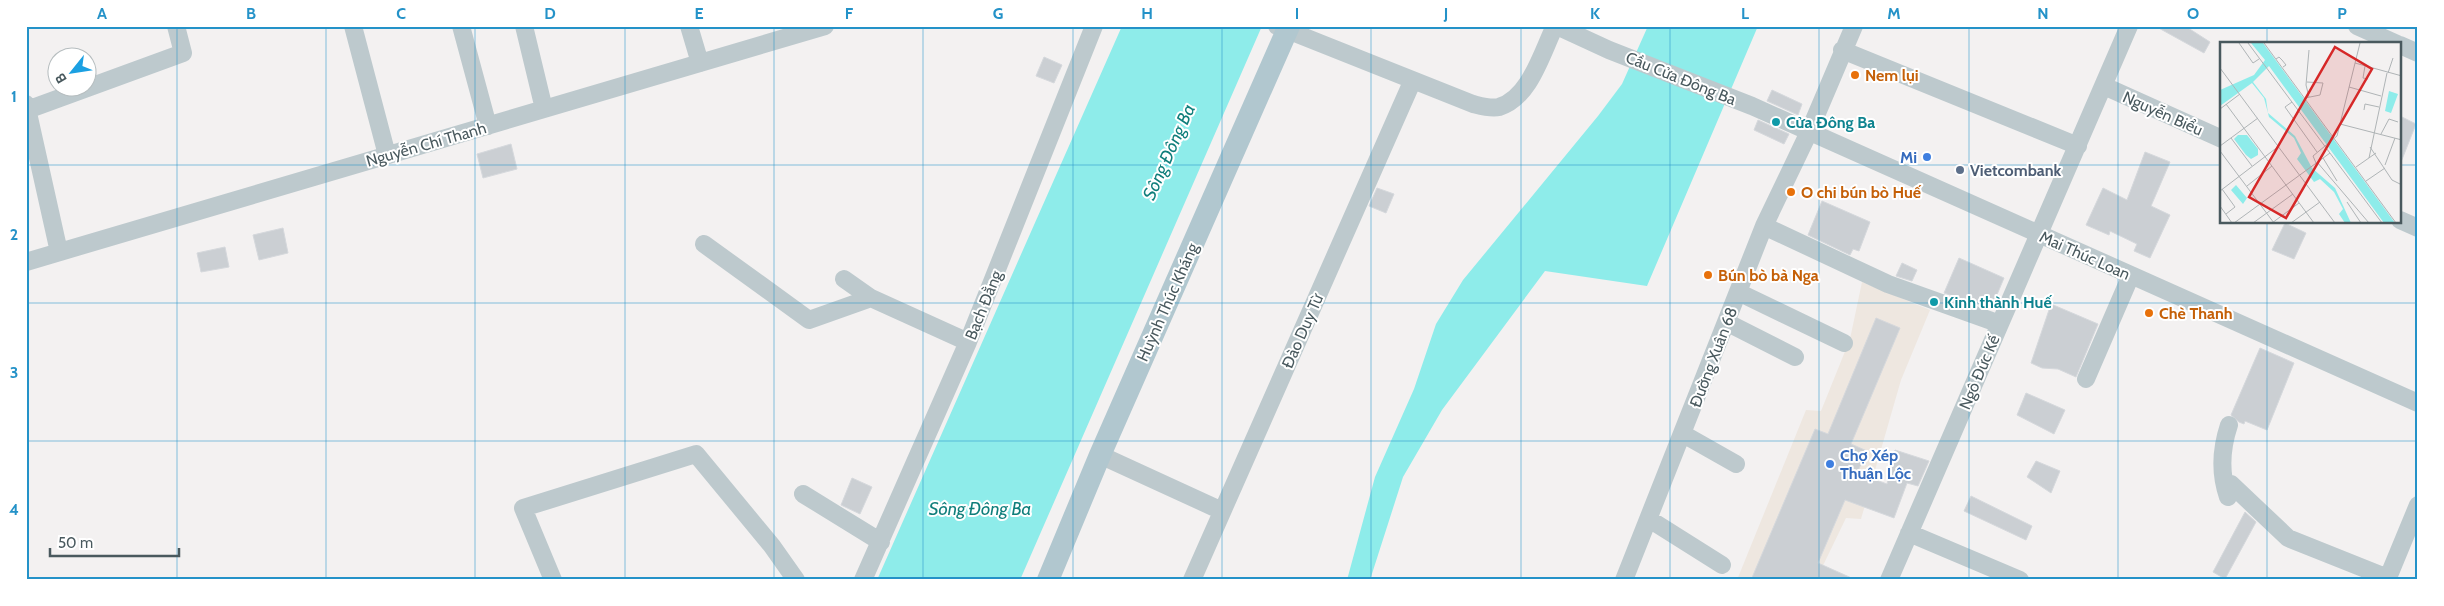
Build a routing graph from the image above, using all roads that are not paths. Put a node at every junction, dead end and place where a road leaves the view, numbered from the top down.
1 (176, 26) edge
2 (353, 26) edge
3 (462, 26) edge
4 (524, 26) edge
5 (689, 26) edge
6 (825, 26) edge
7 (1094, 26) edge
8 (1277, 26) edge
9 (1289, 26) edge
10 (1556, 26) edge
11 (1854, 26) edge
12 (2130, 26) edge
13 (2357, 26) edge
14 (772, 34) edge
15 (2393, 42) edge
16 (2402, 46) edge
17 (1842, 50) junction
18 (2418, 53) edge
19 (700, 63) junction
20 (1412, 82) junction
21 (2104, 86) junction
22 (1752, 106) joint
23 (27, 107) edge
24 (544, 109) junction
25 (488, 126) junction
26 (1809, 132) junction
27 (2220, 138) edge
28 (2078, 146) junction
29 (387, 156) junction
30 (2402, 221) edge
31 (1764, 226) junction
32 (2418, 228) edge
33 (2039, 234) junction
34 (704, 244) dead end
35 (59, 252) junction
36 (26, 262) edge
37 (2132, 276) junction
38 (844, 279) dead end
39 (1738, 292) junction
40 (871, 298) junction
41 (1726, 322) junction
42 (2000, 324) junction
43 (968, 342) junction
44 (1844, 343) dead end
45 (1795, 357) dead end
46 (2086, 379) dead end
47 (2418, 403) edge
48 (2228, 425) dead end
49 (1683, 434) junction
50 (1100, 455) junction
51 (1736, 464) dead end
52 (803, 494) dead end
53 (2418, 505) edge
54 (1222, 512) junction
55 (1649, 519) junction
56 (1909, 533) junction
57 (880, 542) junction
58 (1722, 566) dead end
59 (792, 579) edge
60 (2387, 579) edge
61 (553, 580) edge
62 (864, 580) edge
63 (1048, 580) edge
64 (1192, 580) edge
65 (1624, 580) edge
66 (1889, 580) edge
67 (2020, 580) edge

1 - 23 street
2 - 29 street
3 - 25 street
4 - 24 street
5 - 19 street
6 - 14 street, Nguyễn Chí Thanh
7 - 43 street, Bạch Đằng
8 - 20 street
9 - 50 main road, Huỳnh Thúc Kháng
10 - 20 street
10 - 22 street, Cầu Cửa Đông Ba
11 - 17 street, Đường Xuân 68
12 - 21 street, Ngô Đức Kế
13 - 15 street
14 - 19 street, Nguyễn Chí Thanh
16 - 18 street
17 - 26 street, Đường Xuân 68
17 - 28 street
19 - 24 street, Nguyễn Chí Thanh
20 - 54 street, Đào Duy Từ
21 - 27 street, Nguyễn Biểu
21 - 28 street, Ngô Đức Kế
22 - 26 street, Mai Thúc Loan
23 - 35 street
24 - 25 street, Nguyễn Chí Thanh
25 - 29 street, Nguyễn Chí Thanh
26 - 31 street, Đường Xuân 68
26 - 33 street, Mai Thúc Loan
28 - 33 street, Ngô Đức Kế
29 - 35 street, Nguyễn Chí Thanh
30 - 32 street
31 - 39 street, Đường Xuân 68
31 - 42 street
33 - 37 street, Mai Thúc Loan
33 - 42 street, Ngô Đức Kế
34 - 40 street
35 - 36 street, Nguyễn Chí Thanh
37 - 46 street
37 - 47 street, Mai Thúc Loan
38 - 40 street
39 - 41 street, Đường Xuân 68
39 - 44 street
40 - 43 street
41 - 45 street
41 - 49 street, Đường Xuân 68
42 - 56 street, Ngô Đức Kế
43 - 57 street, Bạch Đằng
48 - 60 street
49 - 51 street
49 - 55 street, Đường Xuân 68
50 - 54 street
50 - 63 main road, Huỳnh Thúc Kháng
52 - 57 street
53 - 60 street
54 - 64 street, Đào Duy Từ
55 - 58 street
55 - 65 street, Đường Xuân 68
56 - 66 street, Ngô Đức Kế
56 - 67 street
57 - 62 street, Bạch Đằng
59 - 61 street

